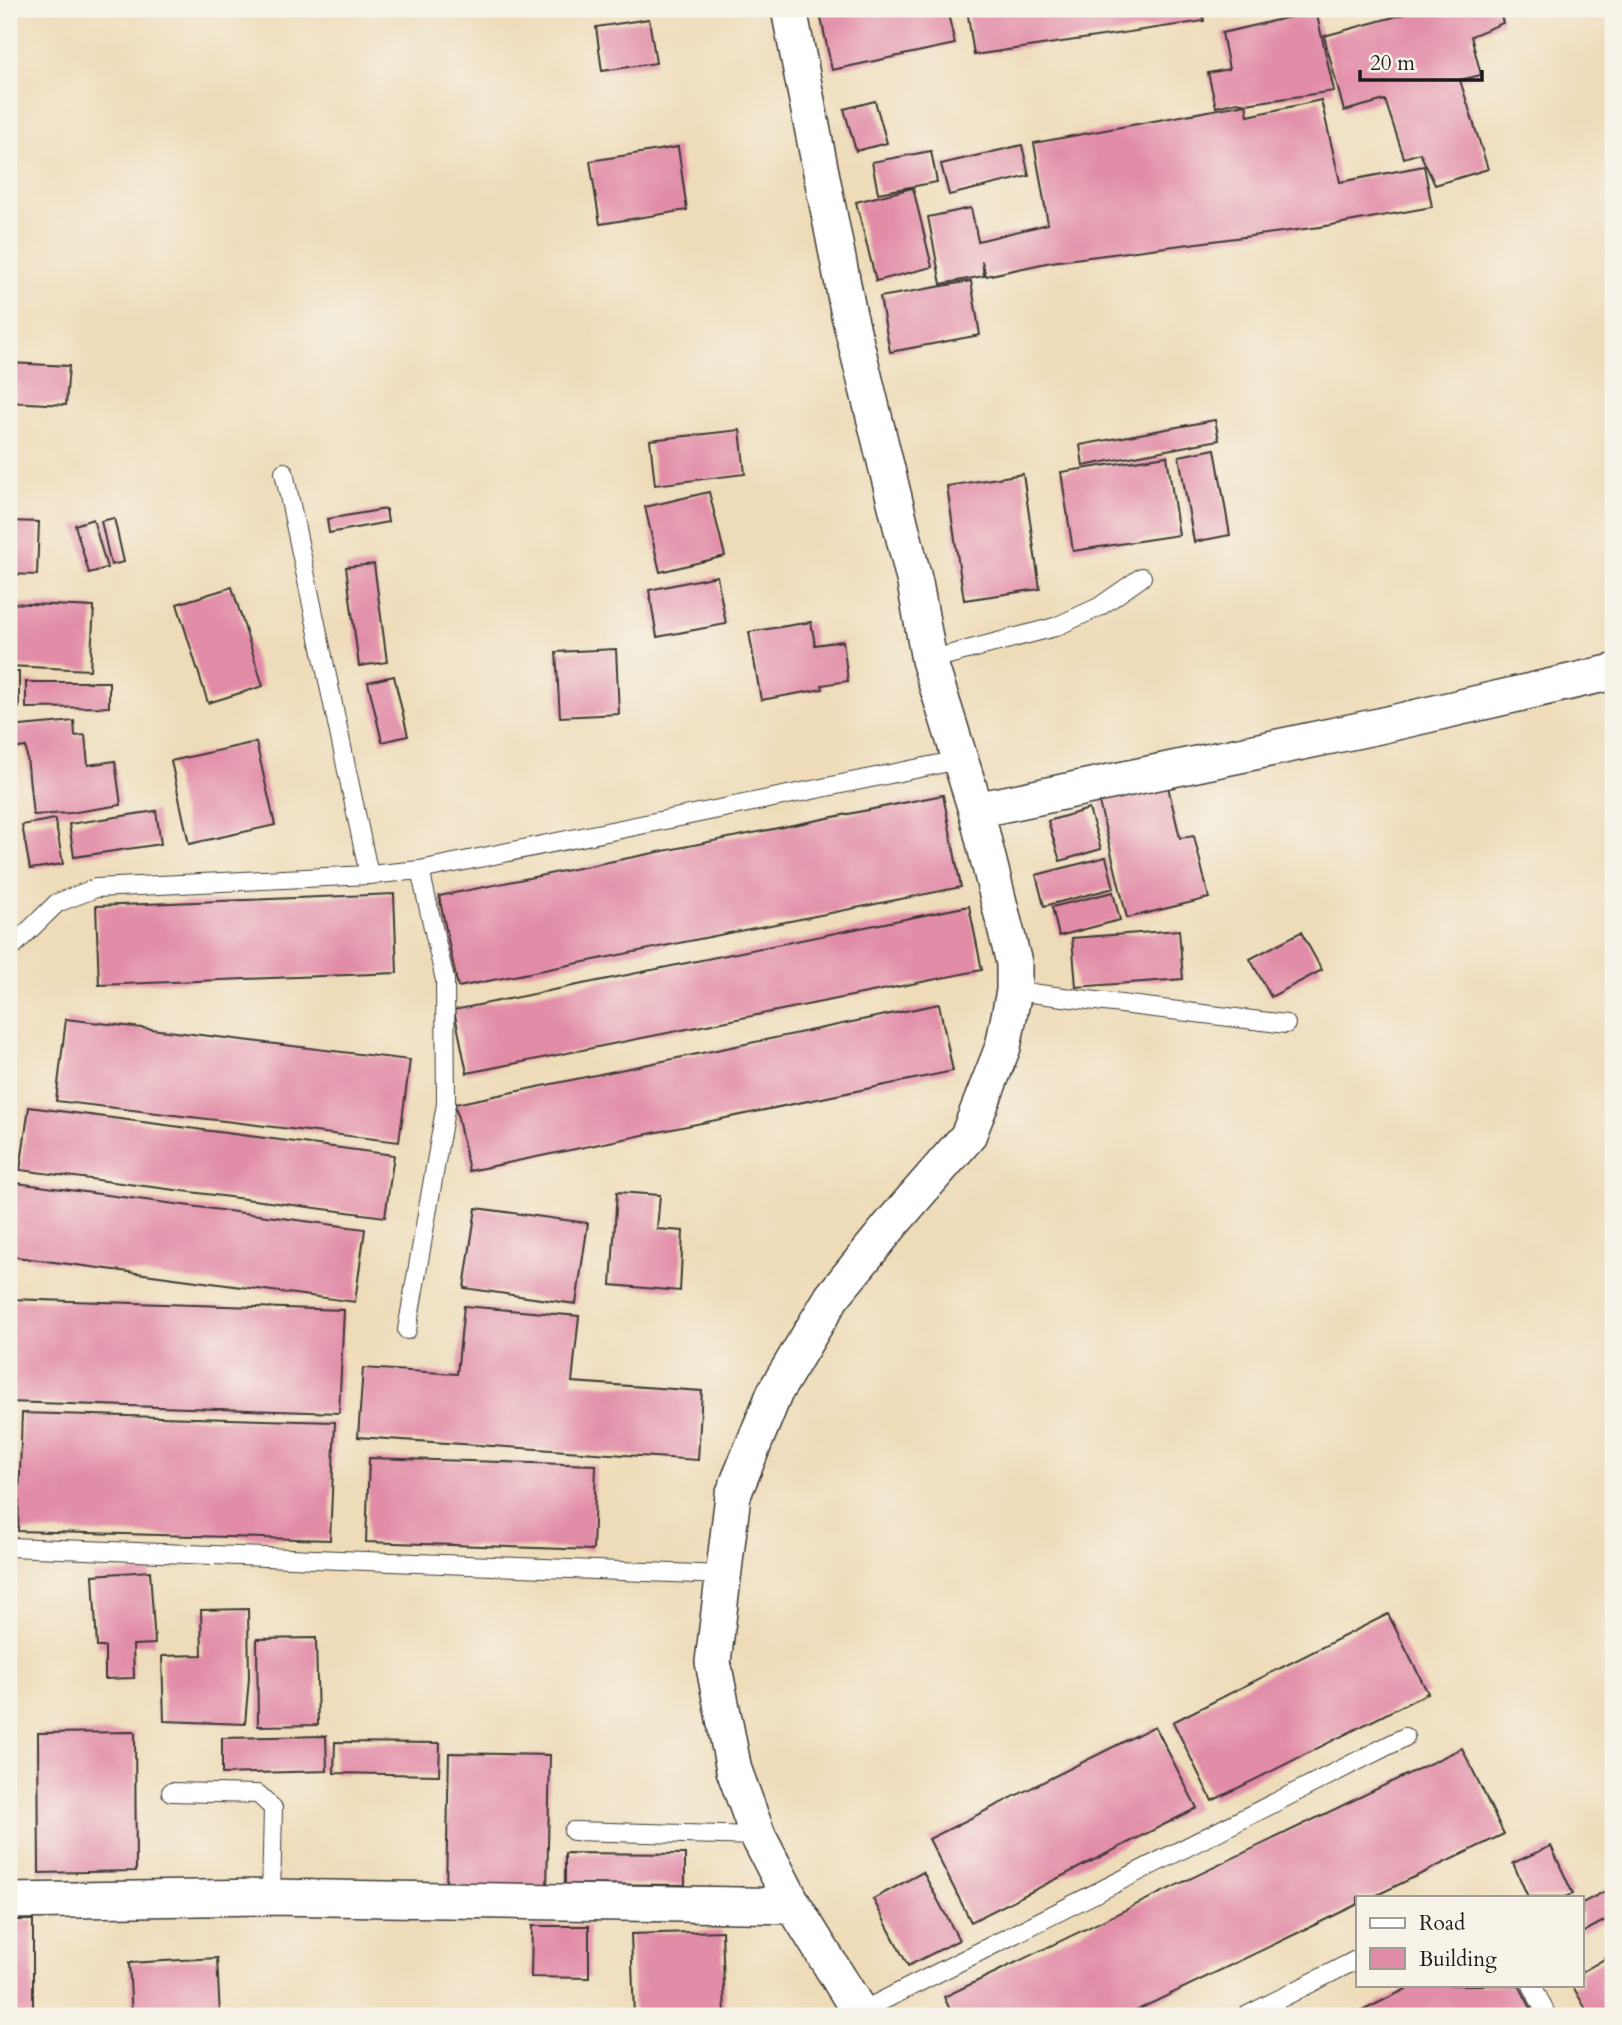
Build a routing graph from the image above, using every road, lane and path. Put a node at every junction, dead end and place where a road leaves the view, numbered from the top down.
1 (789, 9) edge
2 (284, 472) dead end
3 (1142, 576) dead end
4 (929, 660) junction
5 (1613, 672) edge
6 (959, 760) junction
7 (976, 810) junction
8 (420, 870) junction
9 (369, 875) junction
10 (9, 950) edge
11 (1014, 991) junction
12 (1286, 1024) dead end
13 (407, 1330) dead end
14 (9, 1548) edge
15 (723, 1575) junction
16 (1405, 1737) dead end
17 (171, 1793) dead end
18 (573, 1830) dead end
19 (758, 1836) junction
20 (271, 1898) junction
21 (9, 1901) edge
22 (794, 1906) junction
23 (1356, 1960) edge
24 (1533, 1986) edge
25 (861, 2014) edge
26 (1246, 2016) edge
27 (1548, 2016) edge

1 - 4 street
2 - 9 lane
3 - 4 lane
4 - 6 street
5 - 7 street
6 - 7 street
6 - 8 lane
7 - 11 street
8 - 9 lane
8 - 13 lane
9 - 10 lane
11 - 12 lane
11 - 15 street
14 - 15 lane
15 - 19 street
16 - 25 lane
17 - 20 lane
18 - 19 lane
19 - 22 street
20 - 21 street
20 - 22 street
22 - 25 street
23 - 26 lane
24 - 27 lane

